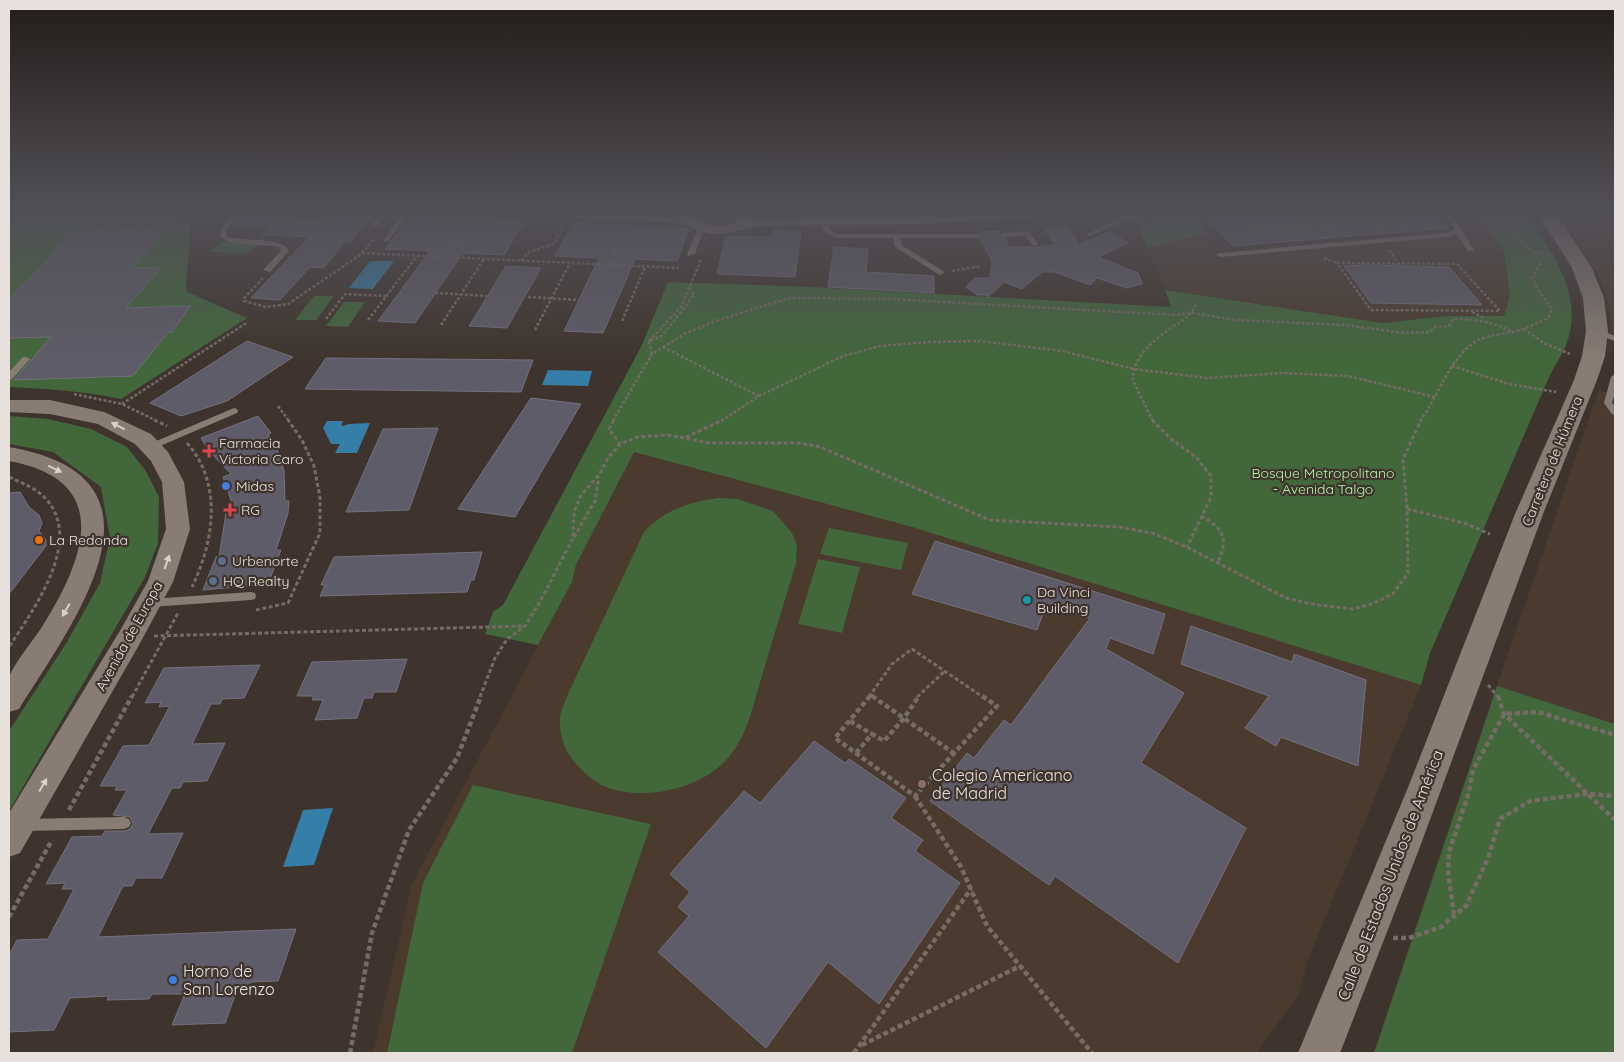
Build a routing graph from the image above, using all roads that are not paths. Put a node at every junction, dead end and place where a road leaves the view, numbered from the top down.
1 (275, 262) edge
2 (921, 262) edge
3 (1578, 262) edge
4 (267, 270) road end
5 (940, 273) road end
6 (1606, 336) edge
7 (26, 359) dead end
8 (9, 377) edge
9 (1615, 377) edge
10 (9, 406) edge
11 (234, 410) dead end
12 (1615, 412) edge
13 (150, 447) junction
14 (9, 454) edge
15 (251, 596) dead end
16 (149, 603) junction
17 (1465, 685) joint
18 (9, 700) edge
19 (124, 823) dead end
20 (14, 833) edge
21 (1319, 1053) edge

1 - 4 lane
2 - 5 lane
3 - 6 main road, Carretera de Húmera
6 - 17 main road, Carretera de Húmera
7 - 8 lane
9 - 12 lane
13 -> 10 street, Avenida de Europa
11 - 13 lane
16 -> 13 street, Avenida de Europa
14 -> 18 street
15 - 16 lane
20 -> 16 street, Avenida de Europa
17 - 21 main road, Calle de Estados Unidos de América
19 - 20 lane

